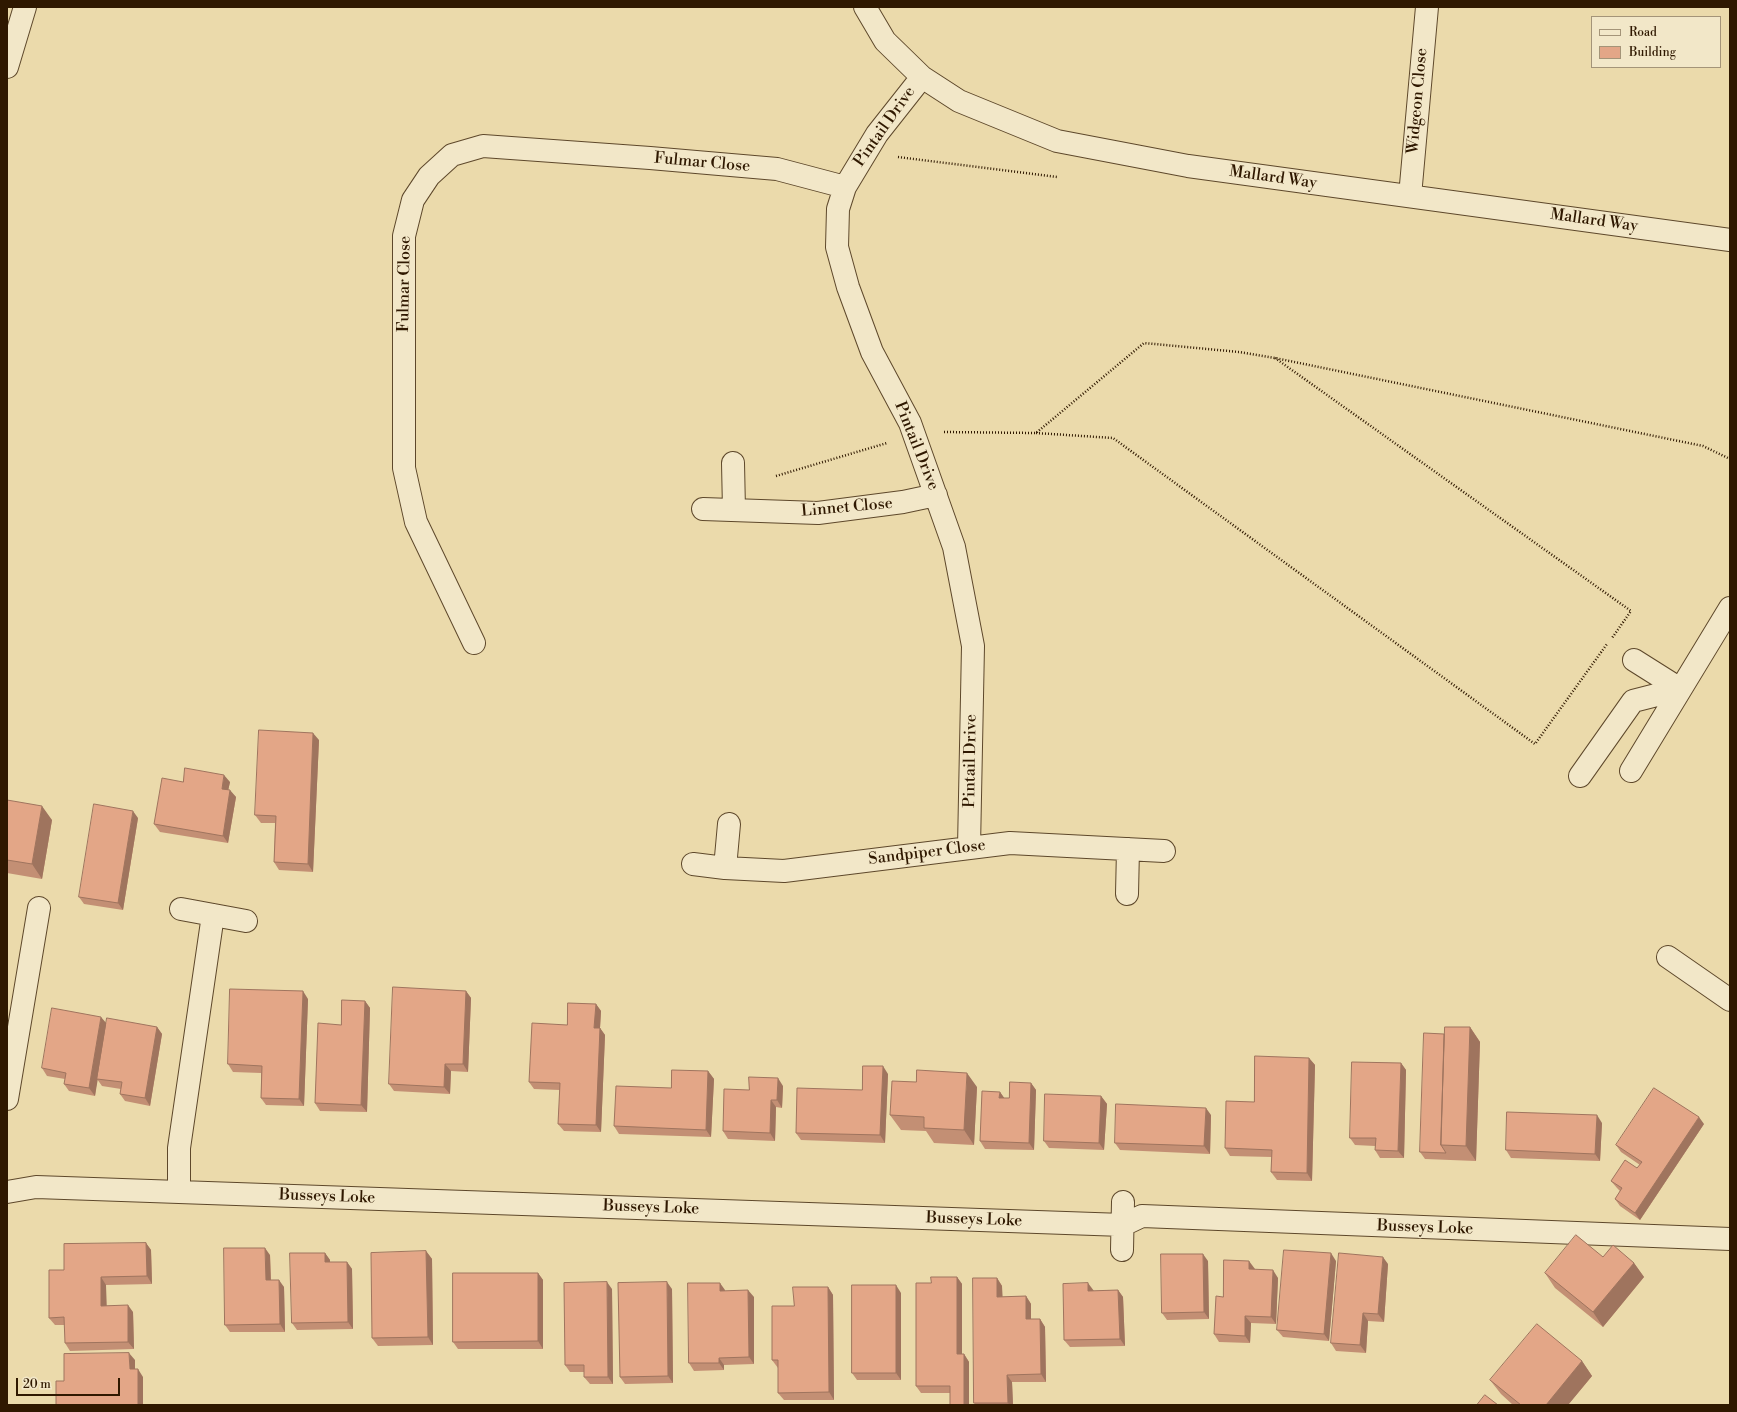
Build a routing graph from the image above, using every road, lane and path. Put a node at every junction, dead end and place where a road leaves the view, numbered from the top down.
1 (25, 7) edge
2 (864, 7) edge
3 (1427, 7) edge
4 (7, 67) edge
5 (922, 76) junction
6 (865, 153) junction
7 (1057, 177) dead end
8 (845, 187) junction
9 (1410, 196) junction
10 (1730, 240) edge
11 (1275, 358) junction
12 (1036, 433) junction
13 (916, 439) junction
14 (1730, 459) edge
15 (733, 463) dead end
16 (776, 476) dead end
17 (936, 495) junction
18 (703, 509) dead end
19 (734, 510) junction
20 (1730, 608) edge
21 (474, 643) dead end
22 (1634, 660) dead end
23 (1680, 689) junction
24 (1631, 771) dead end
25 (1580, 776) dead end
26 (729, 824) dead end
27 (970, 847) junction
28 (1128, 849) junction
29 (1164, 851) dead end
30 (693, 864) dead end
31 (725, 868) junction
32 (1127, 894) dead end
33 (39, 908) dead end
34 (181, 909) dead end
35 (213, 916) junction
36 (246, 921) dead end
37 (1668, 957) dead end
38 (1730, 1000) edge
39 (7, 1098) edge
40 (179, 1191) junction
41 (7, 1192) edge
42 (1123, 1202) dead end
43 (1123, 1225) junction
44 (1730, 1239) edge
45 (1122, 1250) dead end

1 - 4 street
2 - 5 street, Mallard Way
3 - 9 street, Widgeon Close
5 - 6 street, Pintail Drive
5 - 9 street, Mallard Way
6 - 7 path
6 - 8 street, Pintail Drive
8 - 13 street, Pintail Drive
8 - 21 street, Fulmar Close
9 - 10 street, Mallard Way
11 - 12 path
11 - 12 path
11 - 14 path
12 - 13 path
13 - 16 path
13 - 17 street, Pintail Drive
15 - 19 street
17 - 19 street, Linnet Close
17 - 27 street, Pintail Drive
18 - 19 street, Linnet Close
20 - 23 street
22 - 23 street
23 - 24 street
23 - 25 street
26 - 31 street
27 - 28 street, Sandpiper Close
27 - 31 street, Sandpiper Close
28 - 29 street, Sandpiper Close
28 - 32 street
30 - 31 street, Sandpiper Close
33 - 39 street
34 - 35 street
35 - 36 street
35 - 40 street
37 - 38 street
40 - 41 street, Busseys Loke
40 - 43 street, Busseys Loke
42 - 43 street
43 - 44 street, Busseys Loke
43 - 45 street

